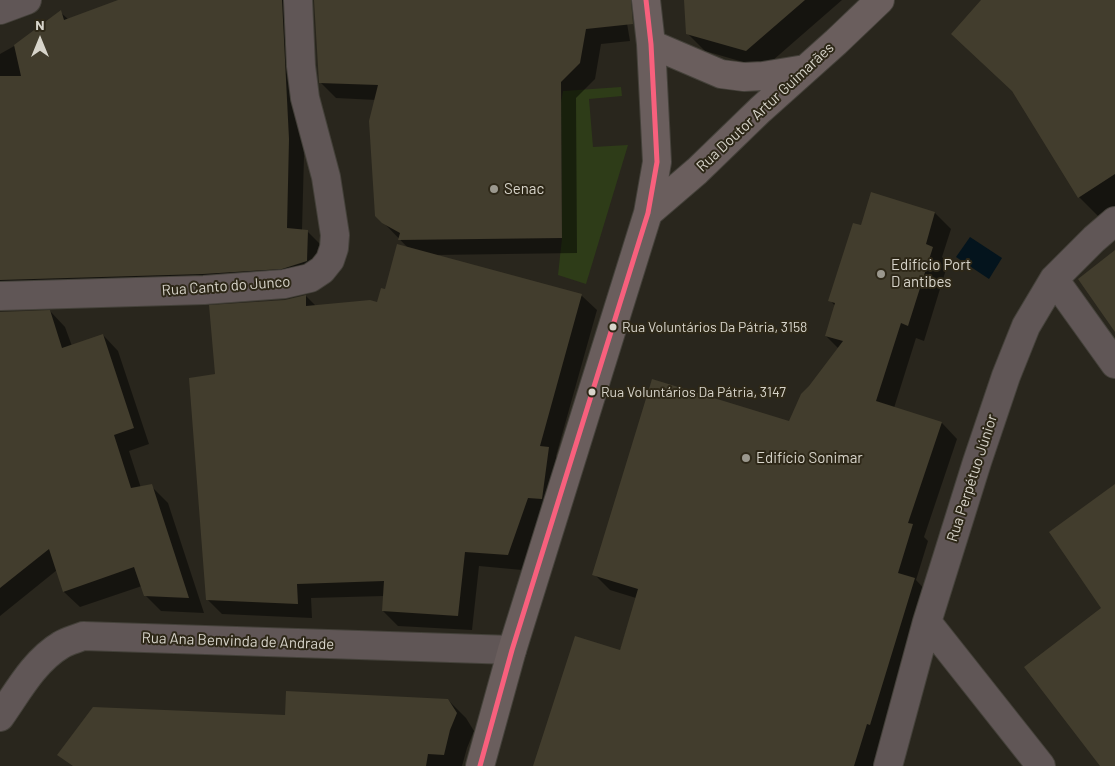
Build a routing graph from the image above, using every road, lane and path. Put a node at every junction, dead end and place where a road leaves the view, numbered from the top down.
1 (27, 0) edge
2 (298, 0) edge
3 (646, 0) edge
4 (880, 0) edge
5 (0, 10) edge
6 (651, 44) junction
7 (805, 69) junction
8 (648, 213) junction
9 (1115, 221) edge
10 (1054, 279) junction
11 (0, 296) edge
12 (1115, 364) edge
13 (927, 622) junction
14 (512, 650) junction
15 (0, 718) edge
16 (480, 766) edge
17 (888, 766) edge
18 (1041, 766) edge

1 - 5 street
2 - 11 street, Rua Canto do Junco
3 - 6 main road
4 - 7 main road, Rua Doutor Artur Guimarães
6 - 7 main road
6 - 8 main road
7 - 8 main road, Rua Doutor Artur Guimarães
8 - 14 main road
9 - 10 street, Rua Perpétuo Júnior
10 - 12 street
10 - 13 street, Rua Perpétuo Júnior
13 - 17 street, Rua Perpétuo Júnior
13 - 18 street
14 - 15 street, Rua Ana Benvinda de Andrade
14 - 16 main road

